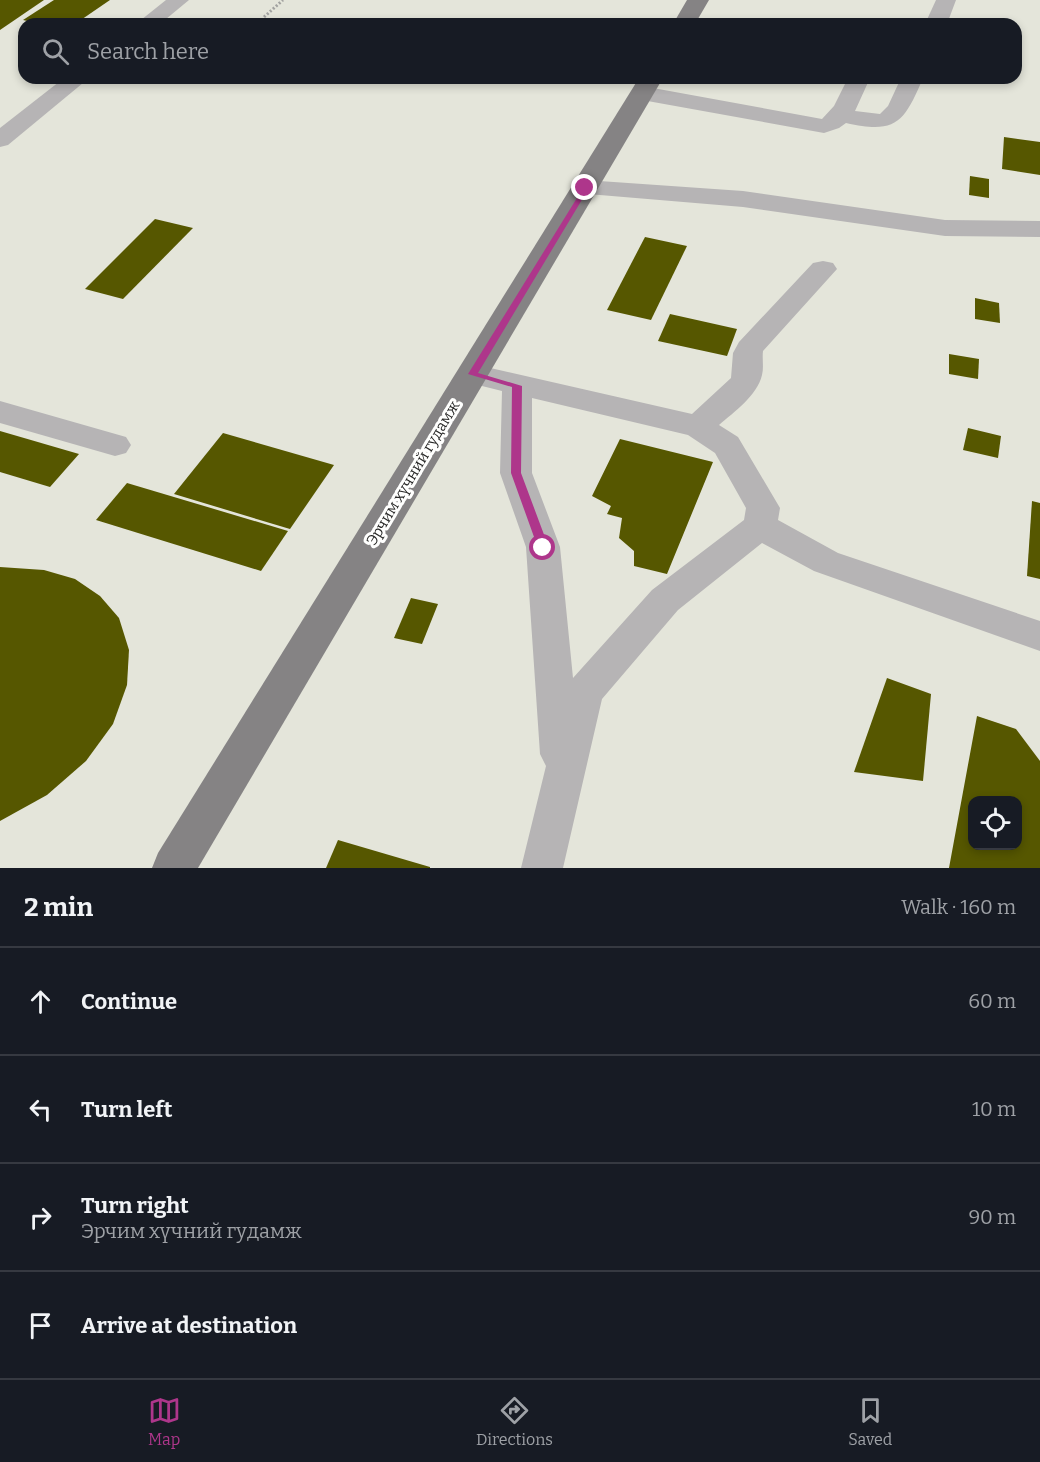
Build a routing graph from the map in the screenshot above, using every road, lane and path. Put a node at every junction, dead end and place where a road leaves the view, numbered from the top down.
1 (179, 0) edge
2 (283, 0) edge
3 (698, 0) edge
4 (946, 0) edge
5 (264, 17) dead end
6 (155, 18) edge
7 (688, 18) edge
8 (938, 18) edge
9 (70, 84) edge
10 (856, 84) edge
11 (909, 84) edge
12 (647, 86) edge
13 (842, 115) junction
14 (0, 140) edge
15 (585, 188) junction
16 (1040, 230) edge
17 (823, 269) dead end
18 (473, 374) junction
19 (517, 386) junction
20 (0, 412) edge
21 (698, 426) junction
22 (115, 445) dead end
23 (760, 526) junction
24 (1040, 636) edge
25 (563, 784) junction
26 (174, 868) edge
27 (542, 868) edge

1 - 6 street
2 - 5 path
3 - 7 main road
4 - 8 street
9 - 14 street
10 - 13 street
11 - 13 street
12 - 13 street
12 - 15 main road, Эрчим хүчний гудамж
15 - 16 street
15 - 18 main road, Эрчим хүчний гудамж
17 - 21 street
18 - 19 street
18 - 26 main road, Эрчим хүчний гудамж
19 - 21 street
19 - 25 street
20 - 22 street
21 - 23 street
23 - 24 street
23 - 25 street
25 - 27 street

